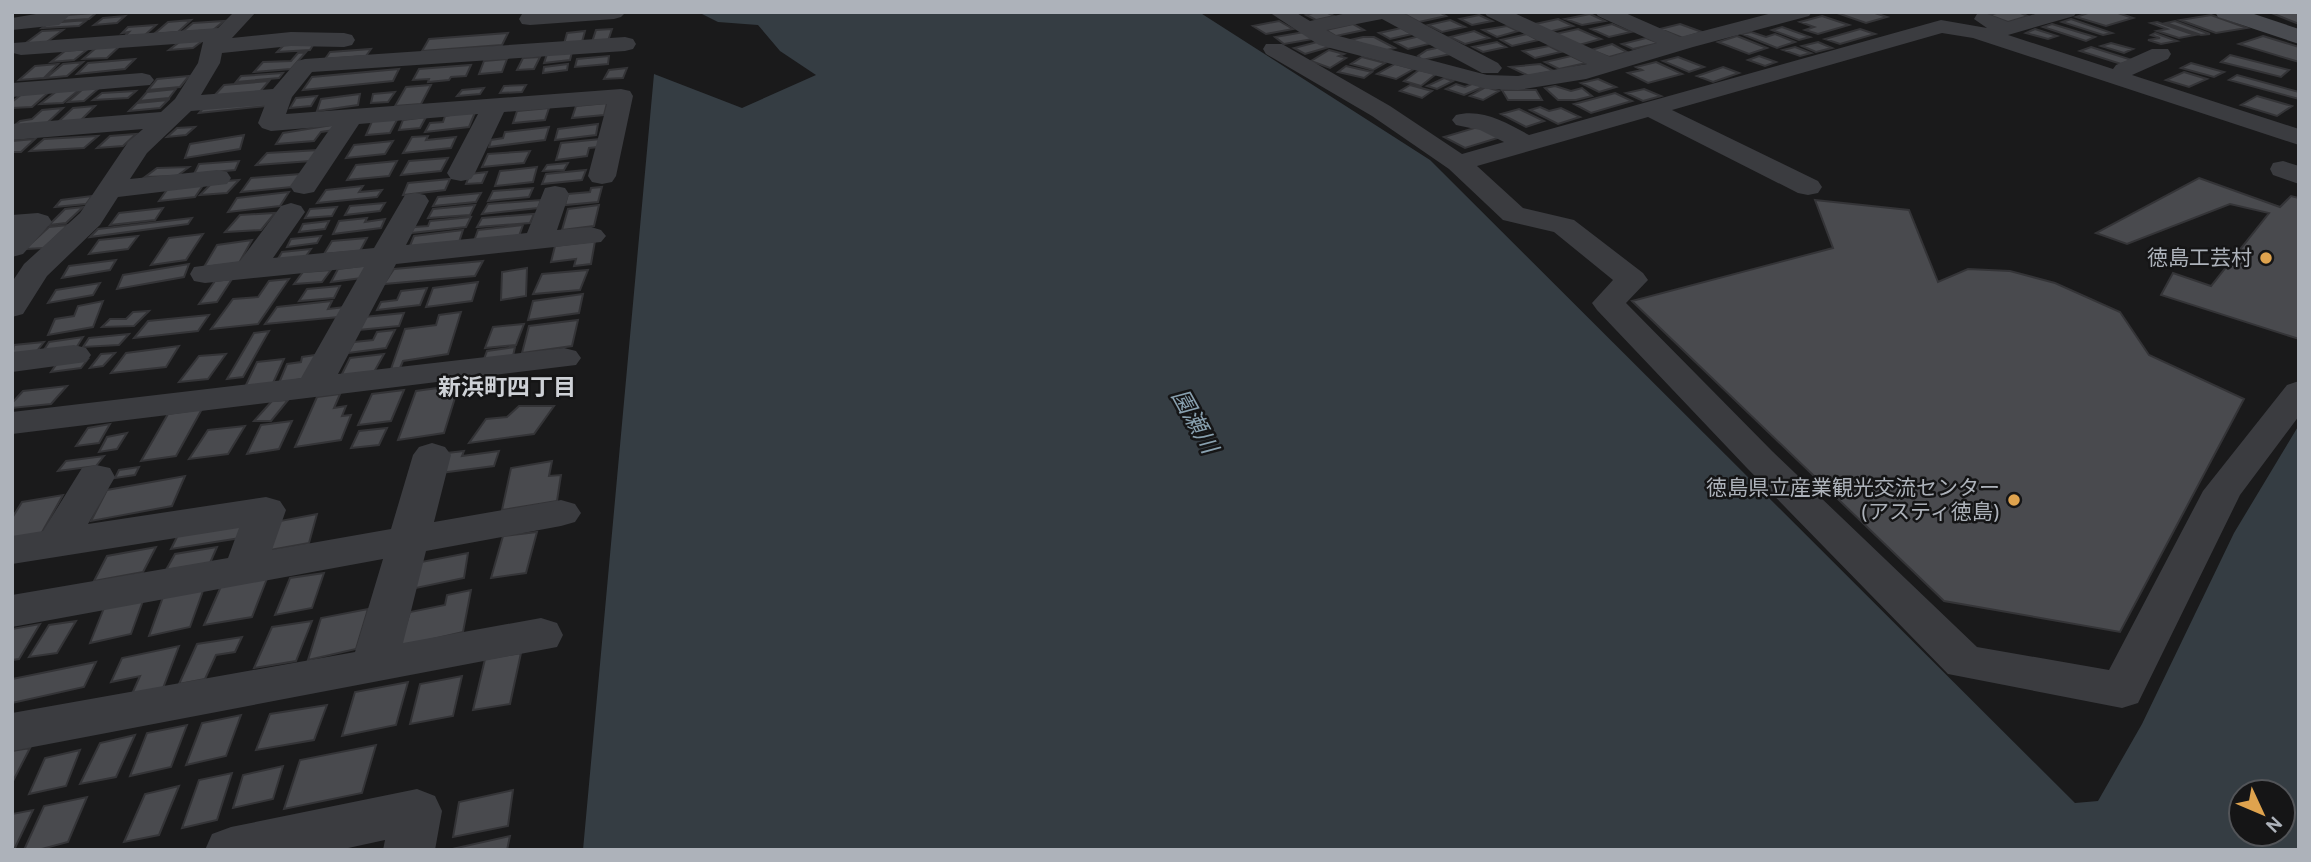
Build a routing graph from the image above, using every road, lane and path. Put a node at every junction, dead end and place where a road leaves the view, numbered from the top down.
1 (27, 12) edge
2 (63, 12) edge
3 (246, 12) edge
4 (1279, 12) edge
5 (1494, 12) edge
6 (1605, 12) edge
7 (1719, 12) edge
8 (1802, 12) edge
9 (1966, 12) edge
10 (2067, 12) edge
11 (2226, 12) edge
12 (614, 13) edge
13 (532, 15) edge
14 (328, 21) dead end
15 (12, 23) edge
16 (1752, 25) junction
17 (1306, 28) junction
18 (2006, 29) junction
19 (275, 30) dead end
20 (2299, 37) edge
21 (344, 40) dead end
22 (217, 44) junction
23 (625, 44) dead end
24 (1678, 44) junction
25 (303, 46) junction
26 (21, 48) dead end
27 (1274, 49) dead end
28 (512, 51) junction
29 (2160, 54) dead end
30 (417, 58) junction
31 (1608, 65) junction
32 (2124, 70) junction
33 (142, 80) dead end
34 (399, 83) dead end
35 (1518, 83) junction
36 (2217, 86) dead end
37 (12, 90) edge
38 (280, 96) junction
39 (492, 98) junction
40 (1649, 108) junction
41 (176, 112) junction
42 (351, 117) junction
43 (1465, 120) dead end
44 (12, 132) edge
45 (2299, 137) edge
46 (1526, 143) junction
47 (1458, 163) junction
48 (461, 173) dead end
49 (602, 176) dead end
50 (217, 178) dead end
51 (1808, 187) dead end
52 (555, 194) dead end
53 (102, 201) junction
54 (415, 201) dead end
55 (168, 204) dead end
56 (12, 224) edge
57 (591, 236) dead end
58 (539, 242) junction
59 (12, 248) edge
60 (383, 257) junction
61 (249, 270) junction
62 (24, 273) edge
63 (205, 274) dead end
64 (12, 307) edge
65 (74, 355) dead end
66 (564, 358) dead end
67 (12, 362) edge
68 (314, 387) junction
69 (2299, 392) edge
70 (12, 423) edge
71 (432, 455) dead end
72 (96, 477) dead end
73 (561, 513) dead end
74 (407, 541) junction
75 (56, 543) junction
76 (12, 550) edge
77 (244, 570) junction
78 (12, 611) edge
79 (541, 635) dead end
80 (374, 666) junction
81 (12, 732) edge
82 (231, 850) edge
83 (409, 850) edge

1 - 15 street
2 - 15 street
3 - 22 street
4 - 17 street
5 - 31 street
6 - 24 street
7 - 16 street
8 - 16 street
9 - 18 street
10 - 18 street
11 - 20 street
12 - 13 street
13 - 28 street
14 - 25 street
16 - 24 street
17 - 35 street
17 - 35 street
18 - 32 street
19 - 22 street
21 - 25 street
22 - 25 street
22 - 26 street
22 - 41 street
23 - 28 street
24 - 31 street
27 - 47 street
28 - 30 street
29 - 32 street
30 - 34 street
30 - 38 street
31 - 35 street
32 - 36 street
33 - 37 street
38 - 41 street
38 - 42 street
39 - 42 street
39 - 48 street
39 - 49 street
40 - 45 street
40 - 46 street
40 - 51 street
41 - 44 street
41 - 53 street
42 - 61 street
43 - 46 street
46 - 47 street
47 - 69 street
50 - 53 street
52 - 58 street
53 - 55 street
53 - 62 street
54 - 60 street
56 - 59 street
57 - 58 street
58 - 60 street
60 - 61 street
60 - 68 street
61 - 63 street
62 - 64 street
65 - 67 street
66 - 68 street
68 - 70 street
71 - 74 street
72 - 75 street
73 - 74 street
74 - 77 street
74 - 80 street
75 - 76 street
75 - 77 street
77 - 78 street
79 - 80 street
80 - 81 street
82 - 83 street

